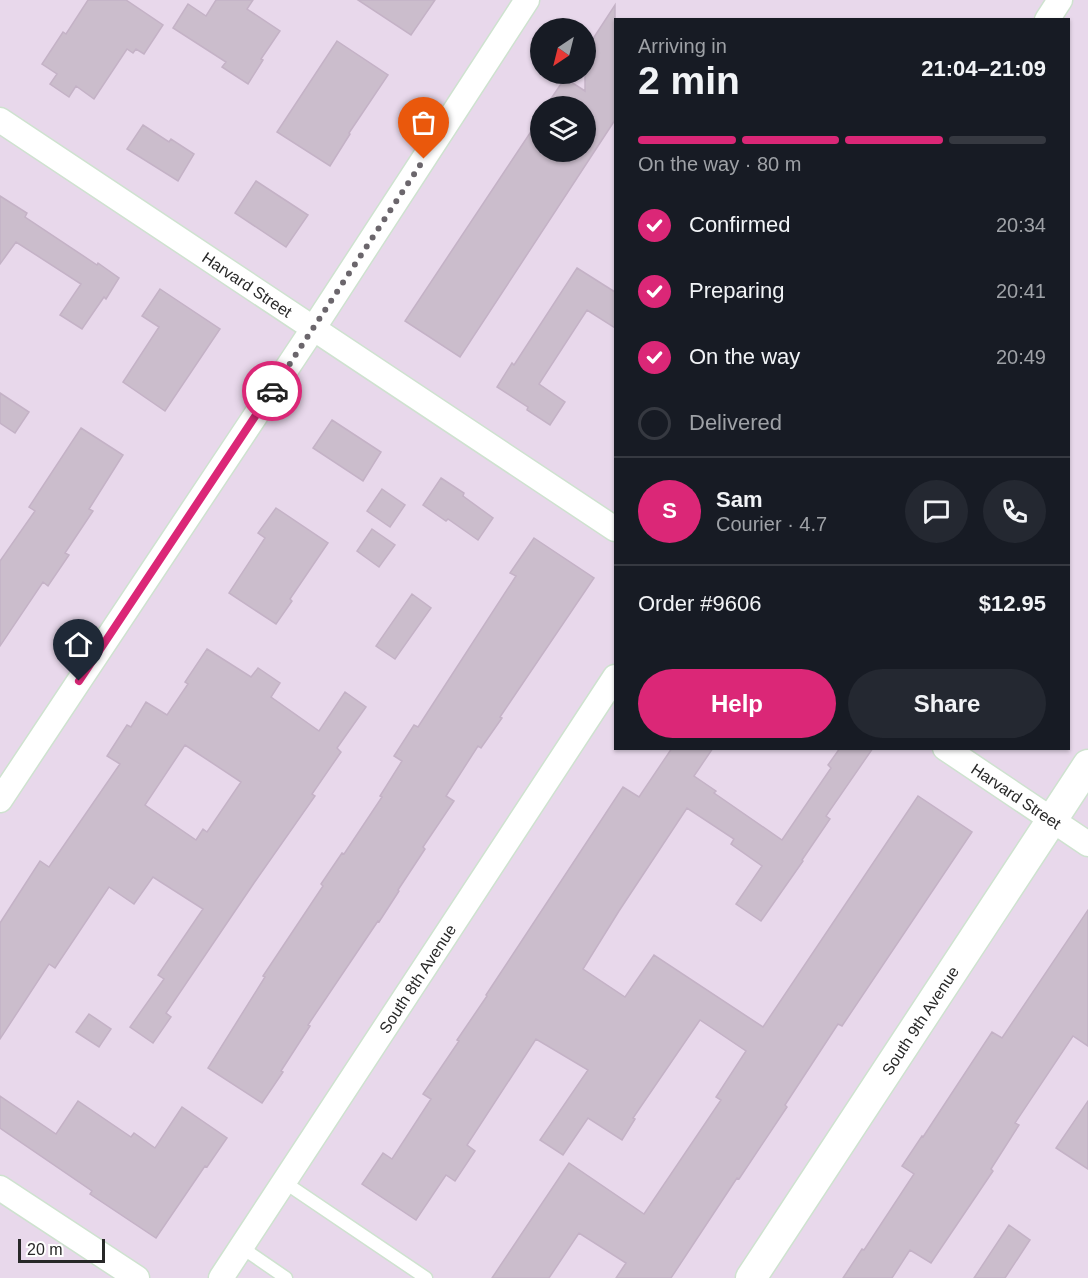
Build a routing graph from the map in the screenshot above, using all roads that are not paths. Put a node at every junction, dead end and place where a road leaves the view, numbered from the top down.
1 (527, 0) edge
2 (1060, 0) edge
3 (1048, 18) edge
4 (0, 120) edge
5 (313, 329) junction
6 (614, 528) edge
7 (614, 679) edge
8 (948, 750) edge
9 (1088, 765) edge
10 (0, 800) edge
11 (1052, 820) junction
12 (1088, 844) edge
13 (284, 1182) junction
14 (0, 1188) edge
15 (241, 1247) junction
16 (137, 1278) edge
17 (221, 1278) edge
18 (286, 1278) edge
19 (426, 1278) edge
20 (751, 1278) edge

1 - 5 street
2 - 3 street
4 - 5 street, Harvard Street
5 - 6 street, Harvard Street
5 - 10 street
7 - 13 street, South 8th Avenue
8 - 11 street, Harvard Street
9 - 11 street, South 9th Avenue
11 - 12 street, Harvard Street
11 - 20 street, South 9th Avenue
13 - 15 street, South 8th Avenue
13 - 19 lane
14 - 16 street
15 - 17 street, South 8th Avenue
15 - 18 lane

